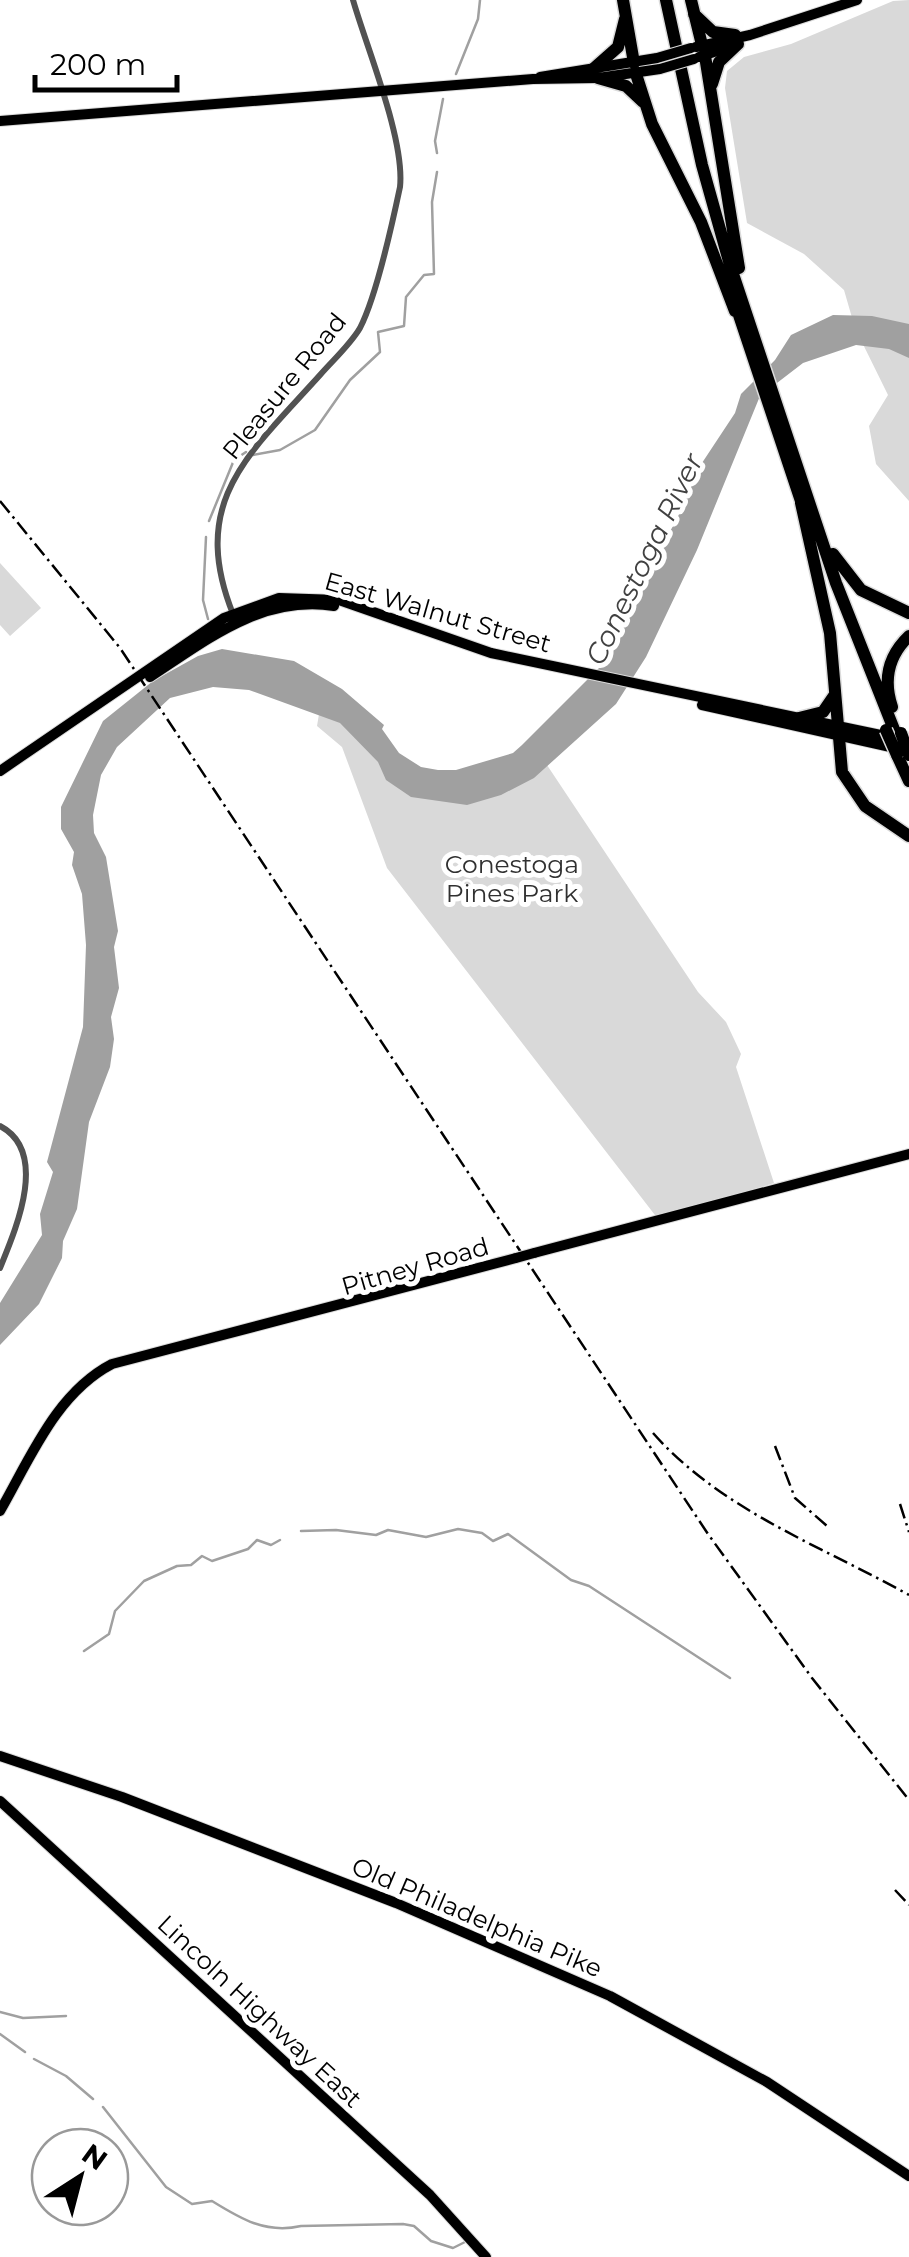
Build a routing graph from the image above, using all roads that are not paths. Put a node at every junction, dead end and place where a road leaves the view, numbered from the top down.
1 (353, 0) edge
2 (623, 0) edge
3 (662, 0) edge
4 (858, 0) edge
5 (692, 7) edge
6 (625, 19) junction
7 (741, 38) junction
8 (698, 52) junction
9 (635, 68) junction
10 (595, 74) junction
11 (711, 86) junction
12 (381, 91) junction
13 (646, 105) junction
14 (0, 122) edge
15 (752, 336) junction
16 (792, 463) junction
17 (805, 488) junction
18 (801, 503) junction
19 (909, 613) edge
20 (234, 618) junction
21 (909, 636) edge
22 (834, 693) junction
23 (706, 702) junction
24 (800, 718) junction
25 (837, 731) junction
26 (898, 734) edge
27 (906, 756) edge
28 (0, 770) edge
29 (0, 778) edge
30 (909, 780) edge
31 (909, 836) edge
32 (0, 1126) edge
33 (909, 1154) edge
34 (0, 1268) edge
35 (0, 1511) edge
36 (0, 1756) edge
37 (0, 1801) edge
38 (909, 2176) edge
39 (486, 2257) edge

1 - 12 street, Pleasure Road
2 - 6 highway
3 - 15 highway
4 - 7 main road
5 - 7 highway
5 - 8 highway
6 - 9 highway
6 - 10 highway
7 - 8 main road
7 - 11 highway
8 - 9 main road, bridge
8 - 11 highway
9 - 10 main road
9 - 13 highway
10 - 12 main road
10 - 13 highway
11 - 15 highway
12 - 14 main road
12 - 20 street, Pleasure Road
13 - 15 highway
15 - 16 highway
16 - 17 highway
16 - 18 highway
17 - 19 highway
17 - 26 highway
18 - 22 highway
18 - 26 highway
20 - 23 main road, East Walnut Street
20 - 28 main road, East Walnut Street
20 - 29 main road, East Walnut Street
21 - 26 highway
22 - 24 highway
22 - 25 highway
23 - 24 main road, East Walnut Street
23 - 25 main road, East Walnut Street
24 - 25 main road, East Walnut Street
25 - 26 main road, East Walnut Street
25 - 27 main road, East Walnut Street
25 - 31 highway
26 - 27 highway, bridge
27 - 30 highway
32 - 34 street
33 - 35 main road, Pitney Road, bridge
36 - 38 main road, Old Philadelphia Pike
37 - 39 main road, Lincoln Highway East

